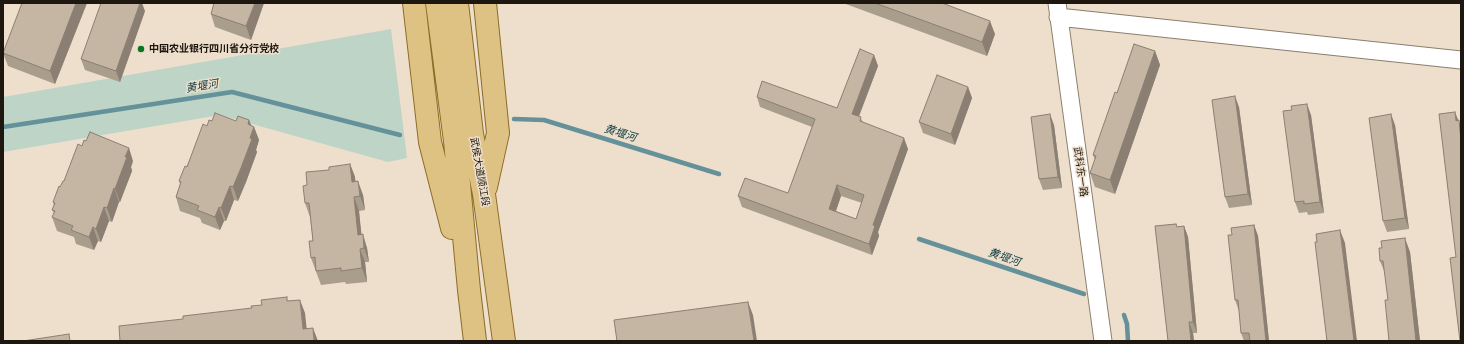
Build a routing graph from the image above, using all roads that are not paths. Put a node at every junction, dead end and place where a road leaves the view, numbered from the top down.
1 (414, 3) edge
2 (437, 3) edge
3 (457, 3) edge
4 (486, 3) edge
5 (1058, 10) edge
6 (1461, 60) edge
7 (484, 194) junction
8 (468, 290) junction
9 (476, 341) edge
10 (504, 341) edge
11 (1103, 341) edge

1 - 8 main road
2 - 8 main road, 武侯大道顺江段
3 - 7 main road, 武侯大道顺江段
4 - 7 main road
5 - 6 street
5 - 11 street, 武科东一路
7 - 10 main road, 武侯大道顺江段
8 - 9 main road, 武侯大道顺江段

